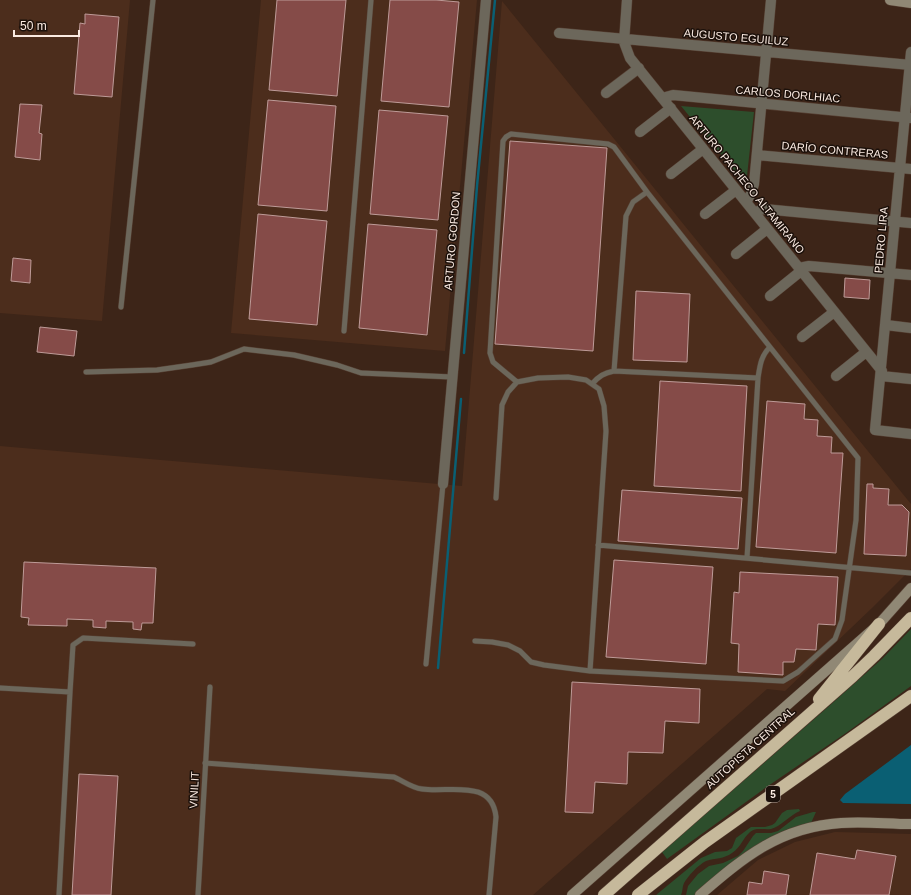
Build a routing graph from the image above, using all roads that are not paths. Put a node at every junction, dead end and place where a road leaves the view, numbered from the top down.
1 (153, 0) edge
2 (371, 0) edge
3 (486, 0) edge
4 (627, 0) edge
5 (771, 0) edge
6 (890, 0) edge
7 (911, 3) edge
8 (559, 33) dead end
9 (624, 38) junction
10 (766, 52) junction
11 (911, 52) edge
12 (910, 65) edge
13 (639, 68) junction
14 (606, 93) dead end
15 (662, 98) junction
16 (761, 104) junction
17 (671, 108) junction
18 (908, 118) edge
19 (640, 132) dead end
20 (703, 149) junction
21 (757, 155) junction
22 (900, 168) junction
23 (911, 169) edge
24 (671, 174) dead end
25 (736, 190) junction
26 (647, 192) junction
27 (746, 202) junction
28 (755, 213) junction
29 (705, 214) dead end
30 (895, 221) junction
31 (911, 223) edge
32 (767, 229) junction
33 (736, 254) dead end
34 (800, 269) junction
35 (890, 273) junction
36 (911, 275) edge
37 (770, 296) dead end
38 (121, 307) dead end
39 (834, 312) junction
40 (886, 325) junction
41 (911, 328) edge
42 (344, 331) dead end
43 (802, 337) dead end
44 (770, 347) junction
45 (866, 352) junction
46 (614, 371) junction
47 (86, 372) dead end
48 (881, 374) junction
49 (452, 376) junction
50 (836, 376) dead end
51 (758, 378) junction
52 (911, 379) edge
53 (518, 382) junction
54 (592, 384) junction
55 (911, 434) edge
56 (443, 484) joint
57 (496, 498) dead end
58 (598, 545) junction
59 (747, 558) junction
60 (850, 568) junction
61 (911, 573) edge
62 (911, 588) edge
63 (911, 618) edge
64 (879, 624) junction
65 (475, 640) dead end
66 (193, 644) dead end
67 (426, 664) dead end
68 (590, 671) junction
69 (210, 687) dead end
70 (0, 688) edge
71 (70, 692) junction
72 (911, 696) edge
73 (812, 712) junction
74 (205, 763) junction
75 (911, 824) edge
76 (59, 895) edge
77 (198, 895) edge
78 (489, 895) edge
79 (572, 895) edge
80 (604, 895) edge
81 (638, 895) edge
82 (700, 895) edge

1 - 38 lane
2 - 42 lane
3 - 49 street, ARTURO GORDON
4 - 9 street, ARTURO PACHECO ALTAMIRANO
5 - 10 street
6 - 7 street
8 - 9 street, AUGUSTO EGUILUZ
9 - 10 street, AUGUSTO EGUILUZ
9 - 13 street, ARTURO PACHECO ALTAMIRANO
10 - 12 street, AUGUSTO EGUILUZ
10 - 16 street
11 - 12 street, PEDRO LIRA
12 - 18 street, PEDRO LIRA
13 - 14 street
13 - 15 street, ARTURO PACHECO ALTAMIRANO
15 - 16 street, CARLOS DORLHIAC
15 - 17 street, ARTURO PACHECO ALTAMIRANO
16 - 18 street, CARLOS DORLHIAC
16 - 21 street
17 - 19 street
17 - 20 street, ARTURO PACHECO ALTAMIRANO
18 - 22 street, PEDRO LIRA
20 - 24 street
20 - 25 street, ARTURO PACHECO ALTAMIRANO
21 - 22 street, DARÍO CONTRERAS
21 - 27 street
22 - 23 street, DARÍO CONTRERAS
22 - 30 street, PEDRO LIRA
25 - 27 street, ARTURO PACHECO ALTAMIRANO
25 - 29 street
26 - 44 lane
26 - 46 lane
26 - 53 lane
27 - 28 street, ARTURO PACHECO ALTAMIRANO
28 - 30 street
28 - 32 street, ARTURO PACHECO ALTAMIRANO
30 - 31 street
30 - 35 street, PEDRO LIRA
32 - 33 street
32 - 34 street, ARTURO PACHECO ALTAMIRANO
34 - 35 street
34 - 37 street
34 - 39 street, ARTURO PACHECO ALTAMIRANO
35 - 36 street
35 - 40 street, PEDRO LIRA
39 - 43 street
39 - 45 street, ARTURO PACHECO ALTAMIRANO
40 - 41 street
40 - 48 street, PEDRO LIRA
44 - 51 lane
44 - 60 lane
45 - 48 street, ARTURO PACHECO ALTAMIRANO
45 - 50 street
46 - 51 lane
46 - 54 lane
47 - 49 lane
48 - 52 street
48 - 55 street, PEDRO LIRA
49 - 56 street, ARTURO GORDON
51 - 59 lane
53 - 54 lane
53 - 57 lane
54 - 58 lane
56 - 67 lane
58 - 59 lane
58 - 68 lane
59 - 60 lane
60 - 61 lane
60 - 68 lane
62 - 64 street
63 - 73 highway, AUTOPISTA CENTRAL
64 - 73 highway
64 - 79 street
65 - 68 lane
66 - 71 lane
69 - 74 lane, VINILIT
70 - 71 lane
71 - 76 lane
72 - 81 highway, 5
73 - 80 highway, AUTOPISTA CENTRAL
74 - 77 lane, VINILIT
74 - 78 lane
75 - 82 street

